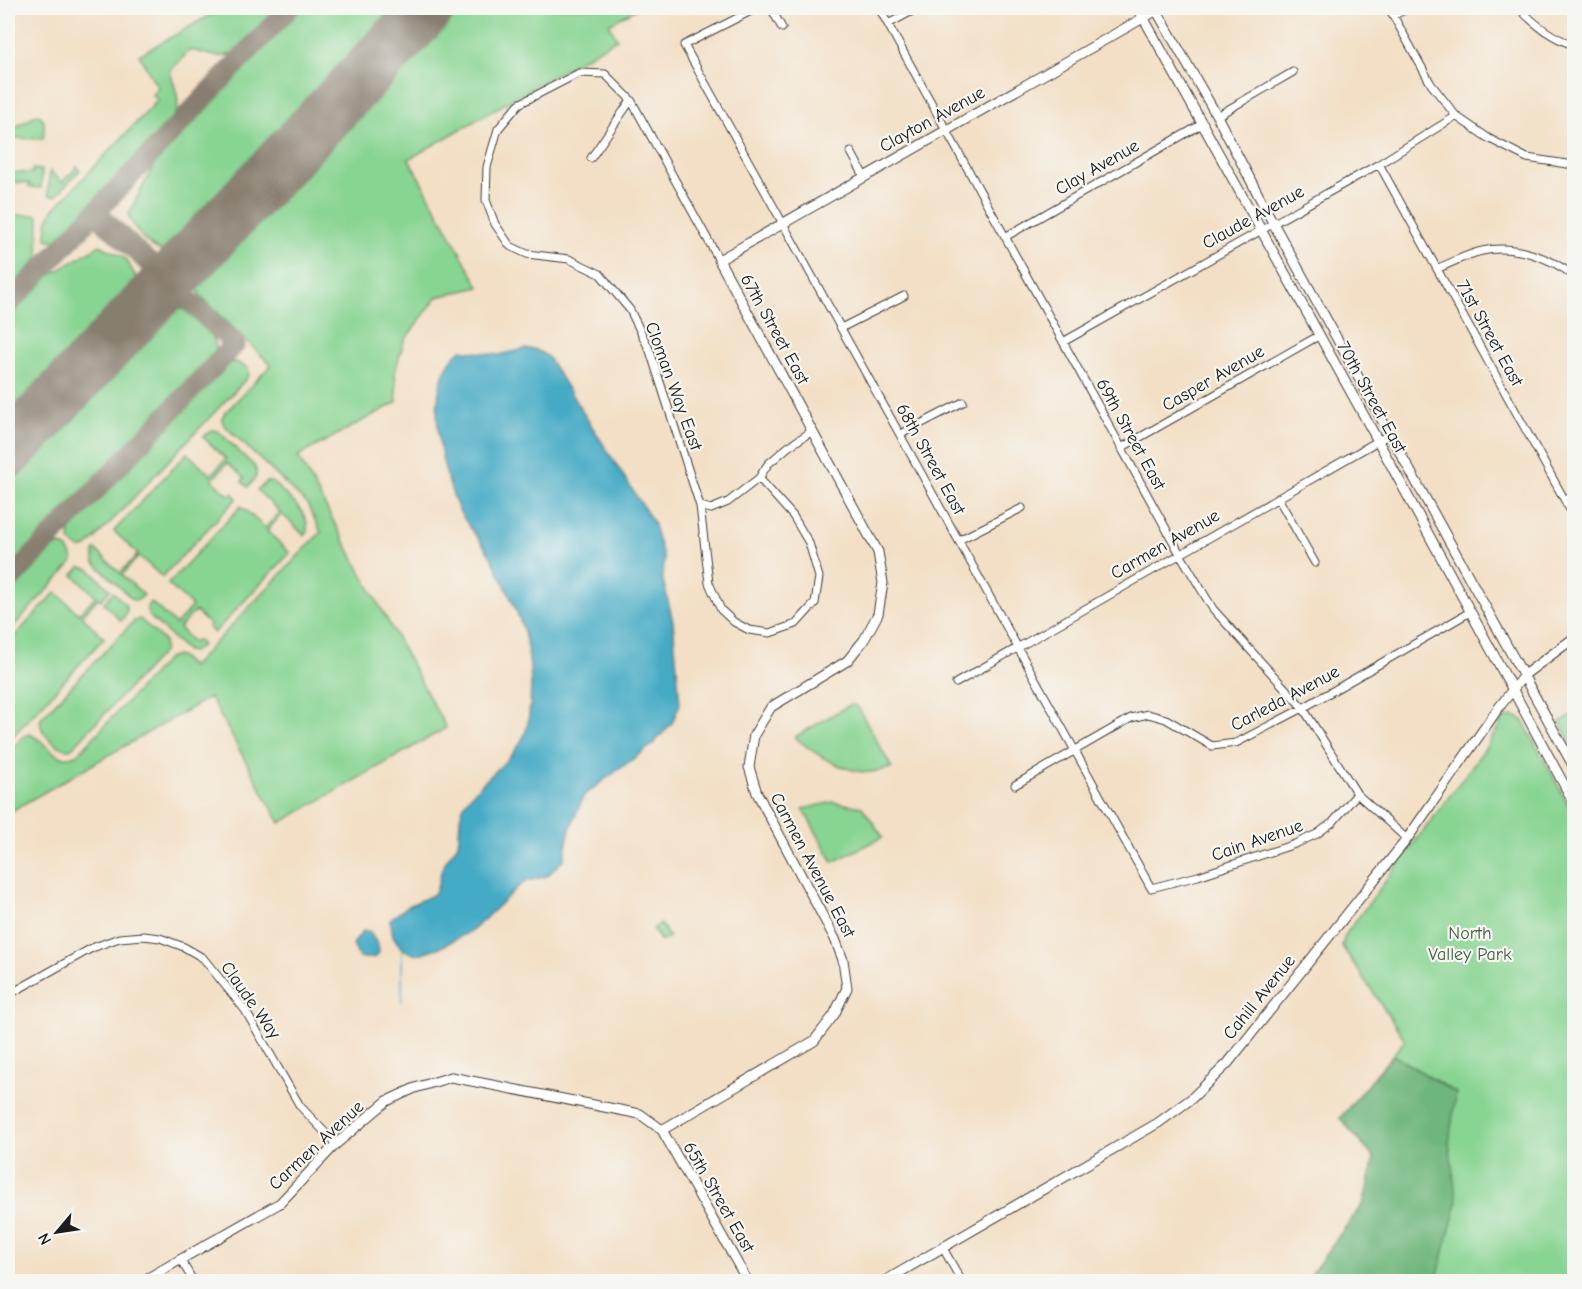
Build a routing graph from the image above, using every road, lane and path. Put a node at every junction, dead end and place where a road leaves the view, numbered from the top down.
1 (756, 8) edge
2 (771, 8) edge
3 (879, 8) edge
4 (918, 8) edge
5 (1138, 8) edge
6 (1158, 8) edge
7 (1389, 8) edge
8 (1408, 8) edge
9 (1519, 8) edge
10 (1394, 15) junction
11 (1144, 18) junction
12 (888, 24) junction
13 (782, 28) dead end
14 (1575, 45) edge
15 (1293, 72) dead end
16 (605, 74) joint
17 (631, 100) junction
18 (1216, 116) junction
19 (1456, 116) junction
20 (1204, 123) junction
21 (945, 131) junction
22 (851, 152) dead end
23 (591, 158) dead end
24 (1379, 164) junction
25 (1575, 165) edge
26 (864, 176) junction
27 (782, 223) junction
28 (1273, 223) junction
29 (1262, 230) junction
30 (1005, 237) junction
31 (719, 260) junction
32 (1438, 268) junction
33 (1575, 276) edge
34 (904, 296) dead end
35 (841, 328) junction
36 (1320, 335) junction
37 (1063, 342) junction
38 (963, 402) dead end
39 (813, 431) junction
40 (901, 434) junction
41 (1390, 434) junction
42 (1378, 441) junction
43 (1121, 448) junction
44 (759, 478) junction
45 (1278, 498) junction
46 (700, 506) junction
47 (1022, 508) dead end
48 (1575, 517) edge
49 (959, 540) junction
50 (1180, 555) junction
51 (1315, 563) dead end
52 (1470, 612) junction
53 (878, 614) joint
54 (1575, 638) edge
55 (1017, 647) junction
56 (1524, 675) junction
57 (956, 683) dead end
58 (1513, 690) junction
59 (1303, 708) junction
60 (1074, 750) junction
61 (1575, 767) edge
62 (1015, 785) dead end
63 (1357, 794) junction
64 (1575, 803) edge
65 (1407, 839) junction
66 (1151, 888) joint
67 (8, 995) edge
68 (662, 1130) junction
69 (336, 1144) junction
70 (943, 1248) junction
71 (180, 1259) junction
72 (141, 1281) edge
73 (194, 1281) edge
74 (748, 1281) edge
75 (884, 1281) edge
76 (962, 1281) edge

1 - 27 street, 68th Street East
2 - 13 street
3 - 12 street, 69th Street East
4 - 12 street
5 - 11 street, 70th Street East
6 - 11 street, Clayton Avenue
6 - 18 street, 70th Street East
7 - 10 street
8 - 10 street
9 - 14 street
10 - 19 street
11 - 20 street, 70th Street East
11 - 21 street, Clayton Avenue
12 - 21 street, 69th Street East
15 - 18 street
16 - 17 street, 67th Street East
16 - 46 street, Cloman Way East
17 - 23 street
17 - 31 street, 67th Street East
18 - 28 street, 70th Street East
19 - 24 street, Claude Avenue
19 - 25 street
20 - 29 street, 70th Street East
20 - 30 street, Clay Avenue
21 - 26 street, Clayton Avenue
21 - 30 street, 69th Street East
22 - 26 street
24 - 28 street, Claude Avenue
24 - 32 street, 71st Street East
26 - 27 street, Clayton Avenue
27 - 31 street, Clayton Avenue
27 - 35 street, 68th Street East
28 - 29 street, Claude Avenue
28 - 41 street, 70th Street East
29 - 36 street, 70th Street East
29 - 37 street, Claude Avenue
30 - 37 street, 69th Street East
31 - 39 street, 67th Street East
32 - 33 street
32 - 48 street, 71st Street East
34 - 35 street
35 - 40 street, 68th Street East
36 - 42 street, 70th Street East
36 - 43 street, Casper Avenue
37 - 43 street, 69th Street East
38 - 40 street
39 - 44 street
39 - 53 street, 67th Street East
40 - 49 street, 68th Street East
41 - 42 street, Carmen Avenue
41 - 56 street, 70th Street East
42 - 45 street, Carmen Avenue
42 - 52 street, 70th Street East
43 - 50 street, 69th Street East
44 - 46 street
44 - 46 street, Cloman Way East
45 - 50 street, Carmen Avenue
45 - 51 street
47 - 49 street
49 - 55 street, 68th Street East
50 - 55 street, Carmen Avenue
50 - 59 street, 69th Street East
52 - 58 street, 70th Street East
52 - 59 street, Carleda Avenue
53 - 68 street, Carmen Avenue East
54 - 56 street, Cahill Avenue
55 - 57 street, Carmen Avenue
55 - 60 street, 68th Street East
56 - 58 street, Cahill Avenue
56 - 61 street, 70th Street East
58 - 64 street, 70th Street East
58 - 65 street, Cahill Avenue
59 - 60 street, Carleda Avenue
59 - 63 street, 69th Street East
60 - 62 street, Carleda Avenue
60 - 66 street, 68th Street East
63 - 65 street, 69th Street East
63 - 66 street, Cain Avenue
65 - 70 street, Cahill Avenue
67 - 69 street, Claude Way
68 - 69 street, Carmen Avenue
68 - 74 street, 65th Street East
69 - 71 street, Carmen Avenue
70 - 75 street, Cahill Avenue
70 - 76 street
71 - 72 street, Carmen Avenue
71 - 73 street

